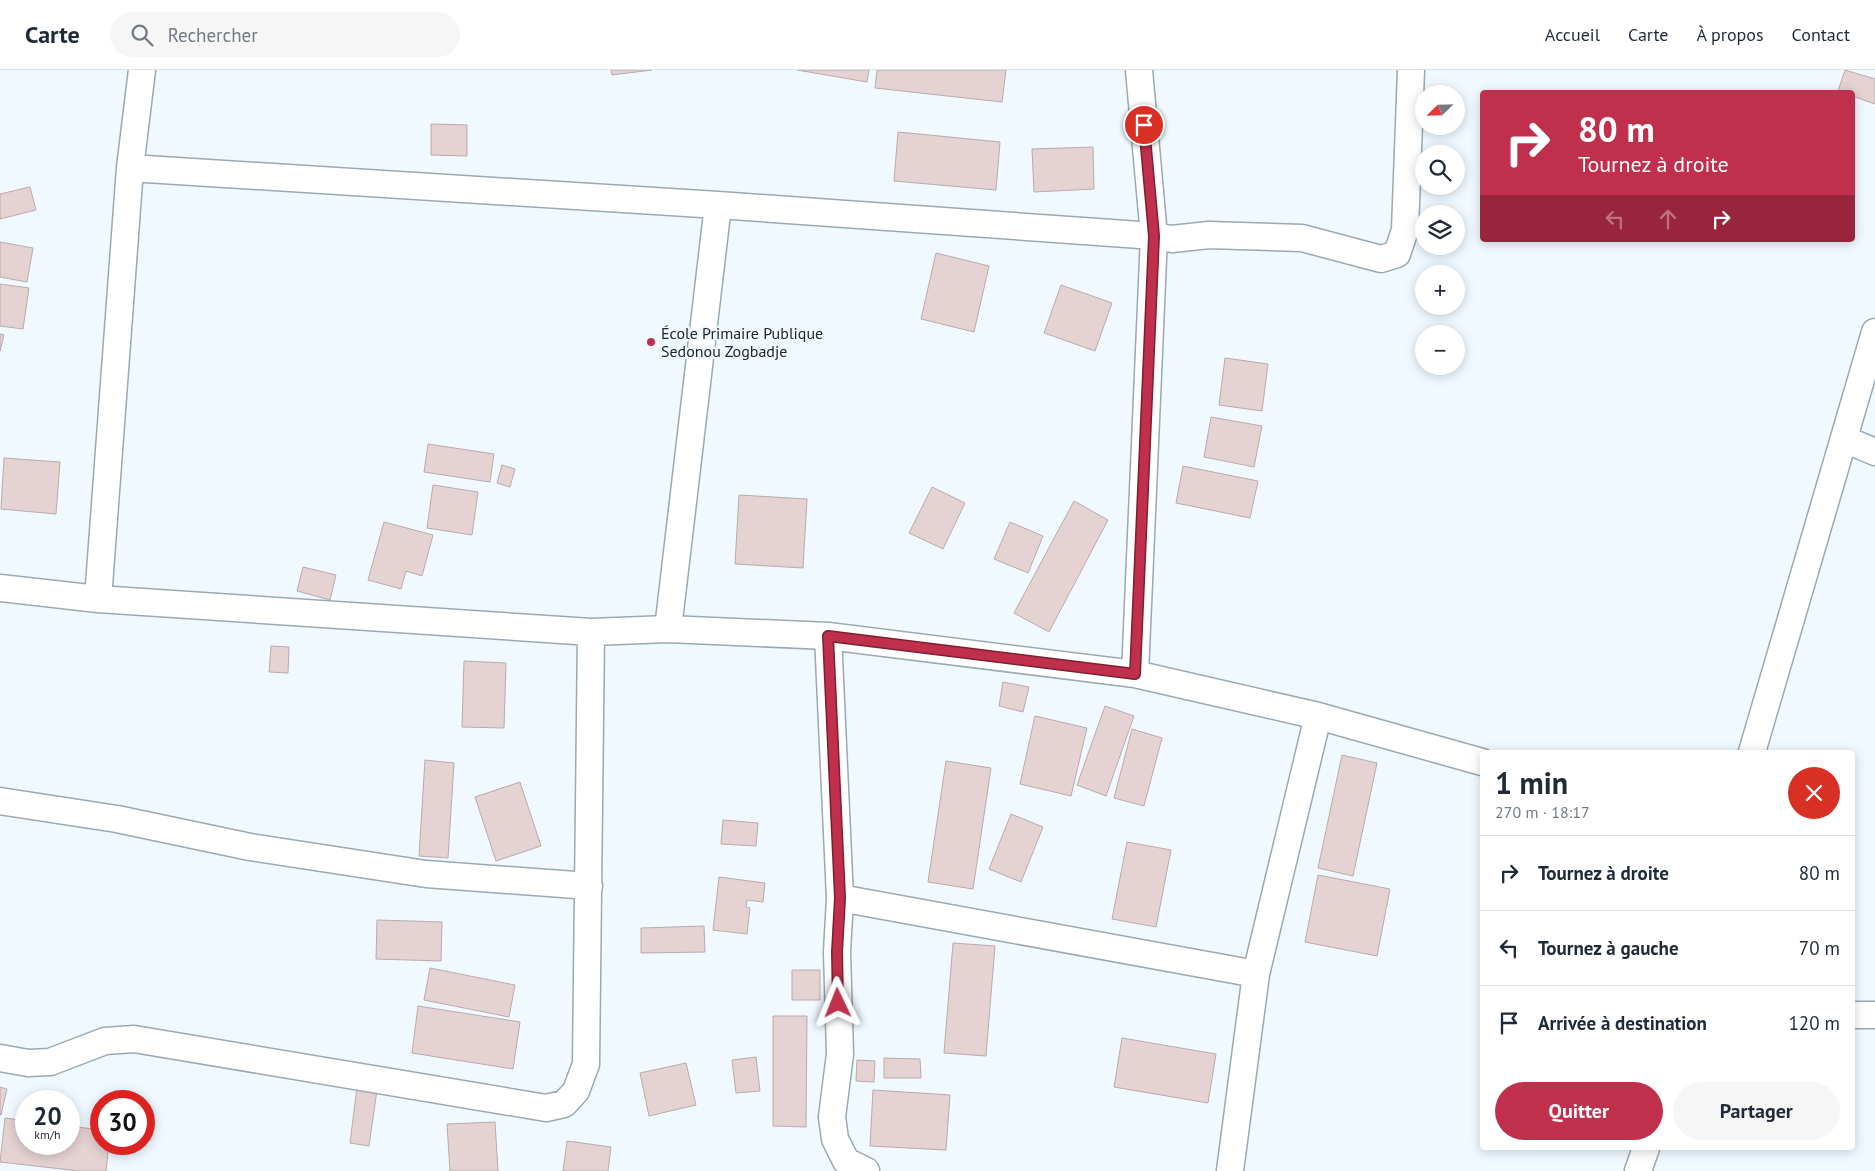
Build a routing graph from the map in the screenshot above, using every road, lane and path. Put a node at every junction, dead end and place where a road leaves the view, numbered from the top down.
1 (142, 70) edge
2 (1139, 70) edge
3 (1411, 70) edge
4 (130, 168) junction
5 (718, 205) junction
6 (1154, 236) junction
7 (1875, 332) edge
8 (1844, 439) junction
9 (1875, 452) edge
10 (0, 588) edge
11 (98, 599) junction
12 (668, 629) junction
13 (591, 632) junction
14 (828, 636) junction
15 (1135, 674) junction
16 (1318, 716) junction
17 (1753, 750) edge
18 (1480, 761) edge
19 (0, 801) edge
20 (589, 886) junction
21 (840, 898) junction
22 (1256, 974) junction
23 (1855, 1015) edge
24 (1875, 1015) edge
25 (0, 1058) edge
26 (1645, 1150) edge
27 (866, 1171) edge
28 (1230, 1171) edge
29 (1638, 1171) edge

1 - 4 street
2 - 6 street
3 - 6 street
4 - 5 street
4 - 11 street
5 - 6 street
5 - 12 street
6 - 15 street
7 - 8 street
8 - 9 street
8 - 17 street
10 - 11 street
11 - 13 street
12 - 13 street
12 - 14 street
13 - 20 street
14 - 15 street
14 - 21 street
15 - 16 street
16 - 18 street
16 - 22 street
19 - 20 street
20 - 25 street
21 - 22 street
21 - 27 street
22 - 28 street
23 - 24 street
26 - 29 street

